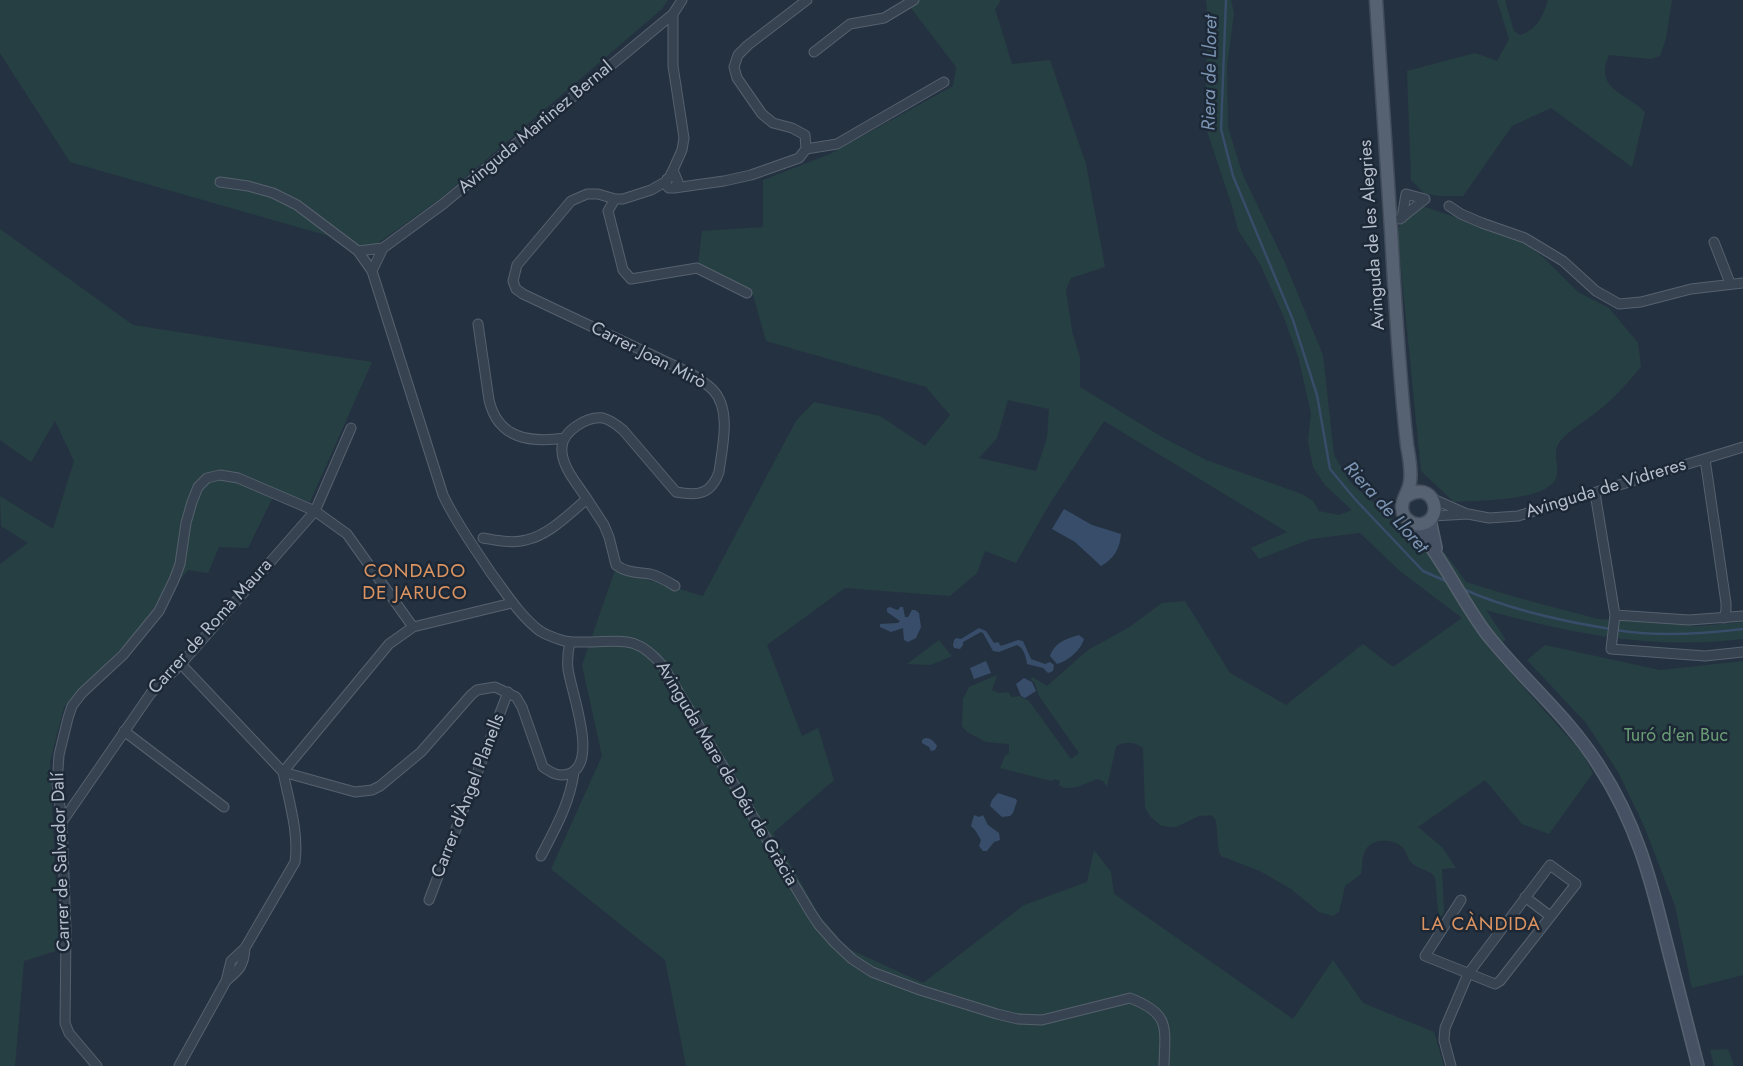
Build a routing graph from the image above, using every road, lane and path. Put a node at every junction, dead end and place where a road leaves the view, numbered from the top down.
1 (682, 0) edge
2 (807, 0) edge
3 (914, 0) edge
4 (1376, 0) edge
5 (673, 14) junction
6 (814, 52) dead end
7 (944, 82) dead end
8 (806, 149) junction
9 (672, 181) junction
10 (220, 182) dead end
11 (615, 199) junction
12 (1449, 206) dead end
13 (1402, 218) junction
14 (1391, 228) junction
15 (1714, 242) dead end
16 (383, 248) junction
17 (358, 251) junction
18 (372, 271) junction
19 (1730, 283) junction
20 (1743, 283) edge
21 (746, 293) dead end
22 (478, 324) dead end
23 (351, 428) dead end
24 (565, 438) junction
25 (1743, 447) edge
26 (1705, 459) junction
27 (1410, 467) junction
28 (1595, 493) junction
29 (1428, 495) junction
30 (1407, 496) junction
31 (587, 499) junction
32 (314, 511) junction
33 (1468, 514) junction
34 (1431, 518) junction
35 (1413, 524) junction
36 (464, 532) junction
37 (483, 538) junction
38 (473, 546) junction
39 (1437, 555) junction
40 (675, 586) dead end
41 (512, 603) junction
42 (1743, 616) edge
43 (1615, 618) junction
44 (1724, 618) junction
45 (412, 626) junction
46 (570, 642) junction
47 (1743, 652) edge
48 (181, 664) junction
49 (508, 692) junction
50 (124, 731) junction
51 (283, 772) junction
52 (574, 772) junction
53 (224, 807) dead end
54 (62, 822) junction
55 (541, 856) dead end
56 (1525, 898) junction
57 (429, 900) dead end
58 (1461, 900) dead end
59 (1550, 916) junction
60 (1468, 974) junction
61 (97, 1066) edge
62 (178, 1066) edge
63 (1164, 1066) edge
64 (1451, 1066) edge
65 (1698, 1066) edge

1 - 5 street, Avinguda Martinez Bernal
2 - 8 street
3 - 6 street
4 - 14 main road, Avinguda de les Alegries
5 - 9 street
5 - 16 street, Avinguda Martinez Bernal
7 - 8 street
8 - 9 street, Carrer Joan Mirò
9 - 11 street, Carrer Joan Mirò
10 - 17 street, Avinguda Mare de Déu de Gràcia
11 - 21 street
11 - 24 street, Carrer Joan Mirò
12 - 19 street
13 - 13 street
13 - 14 street
14 - 27 main road, Avinguda de les Alegries
15 - 19 street
16 - 17 street, Avinguda Martinez Bernal
16 - 18 street, Avinguda Martinez Bernal
17 - 18 street, Avinguda Mare de Déu de Gràcia
18 - 36 street, Avinguda Mare de Déu de Gràcia
19 - 20 street
22 - 24 street
23 - 32 street, Carrer de Romà Maura
24 - 31 street
25 - 26 street, Avinguda de Vidreres
26 - 28 street, Avinguda de Vidreres
26 - 44 street
27 - 29 main road
27 - 30 main road
28 - 33 street, Avinguda de Vidreres
28 - 43 street
29 - 30 main road
29 - 33 street, Avinguda de Vidreres
29 - 34 main road
30 - 35 main road
31 - 37 street
31 - 40 street
32 - 45 street, Carrer de Salvador Dalí
32 - 48 street, Carrer de Romà Maura
32 - 54 street, Carrer de Salvador Dalí
33 - 34 street, Avinguda de Vidreres
34 - 35 main road
34 - 39 main road
35 - 39 main road
36 - 37 street
36 - 38 street, Avinguda Mare de Déu de Gràcia
37 - 38 street
38 - 41 street, Avinguda Mare de Déu de Gràcia
39 - 65 main road
41 - 45 street
41 - 46 street, Avinguda Mare de Déu de Gràcia
42 - 44 street
43 - 44 street
43 - 47 street
45 - 51 street
46 - 52 street
46 - 63 street, Avinguda Mare de Déu de Gràcia
48 - 50 street, Carrer de Romà Maura
48 - 51 street
49 - 51 street
49 - 52 street
49 - 57 street, Carrer d'Àngel Planells
50 - 53 street
50 - 54 street, Carrer de Romà Maura
51 - 62 street
52 - 55 street
54 - 61 street, Carrer de Salvador Dalí
56 - 59 street
56 - 59 street
56 - 60 street
58 - 60 street
59 - 60 street
60 - 64 street

